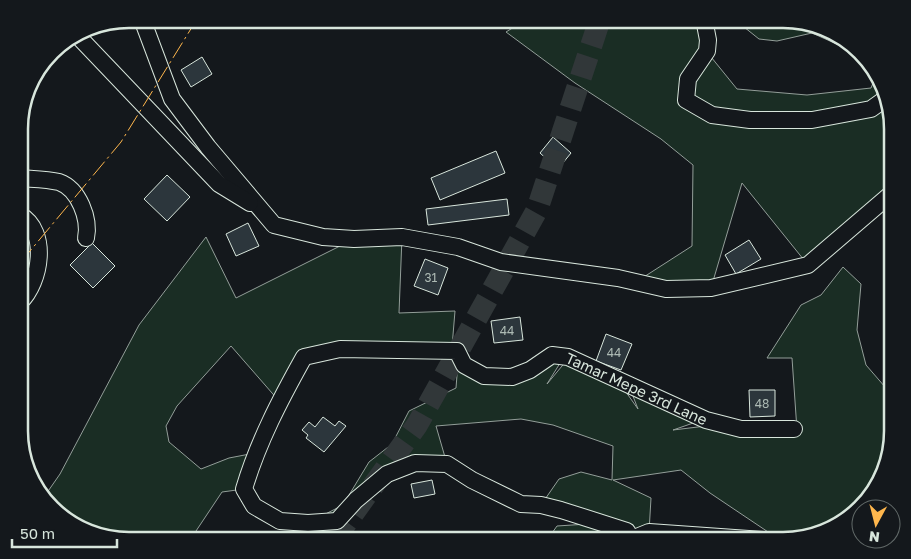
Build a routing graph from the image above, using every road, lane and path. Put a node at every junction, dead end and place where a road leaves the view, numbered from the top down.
1 (145, 28) edge
2 (706, 28) edge
3 (81, 39) edge
4 (880, 103) edge
5 (28, 179) edge
6 (883, 202) edge
7 (258, 208) junction
8 (28, 219) edge
9 (86, 238) dead end
10 (28, 293) edge
11 (794, 429) dead end
12 (629, 531) edge

1 - 7 street
2 - 4 street
3 - 7 street
5 - 9 street
6 - 7 street
8 - 10 street
11 - 12 street, Tamar Mepe 3rd Lane

